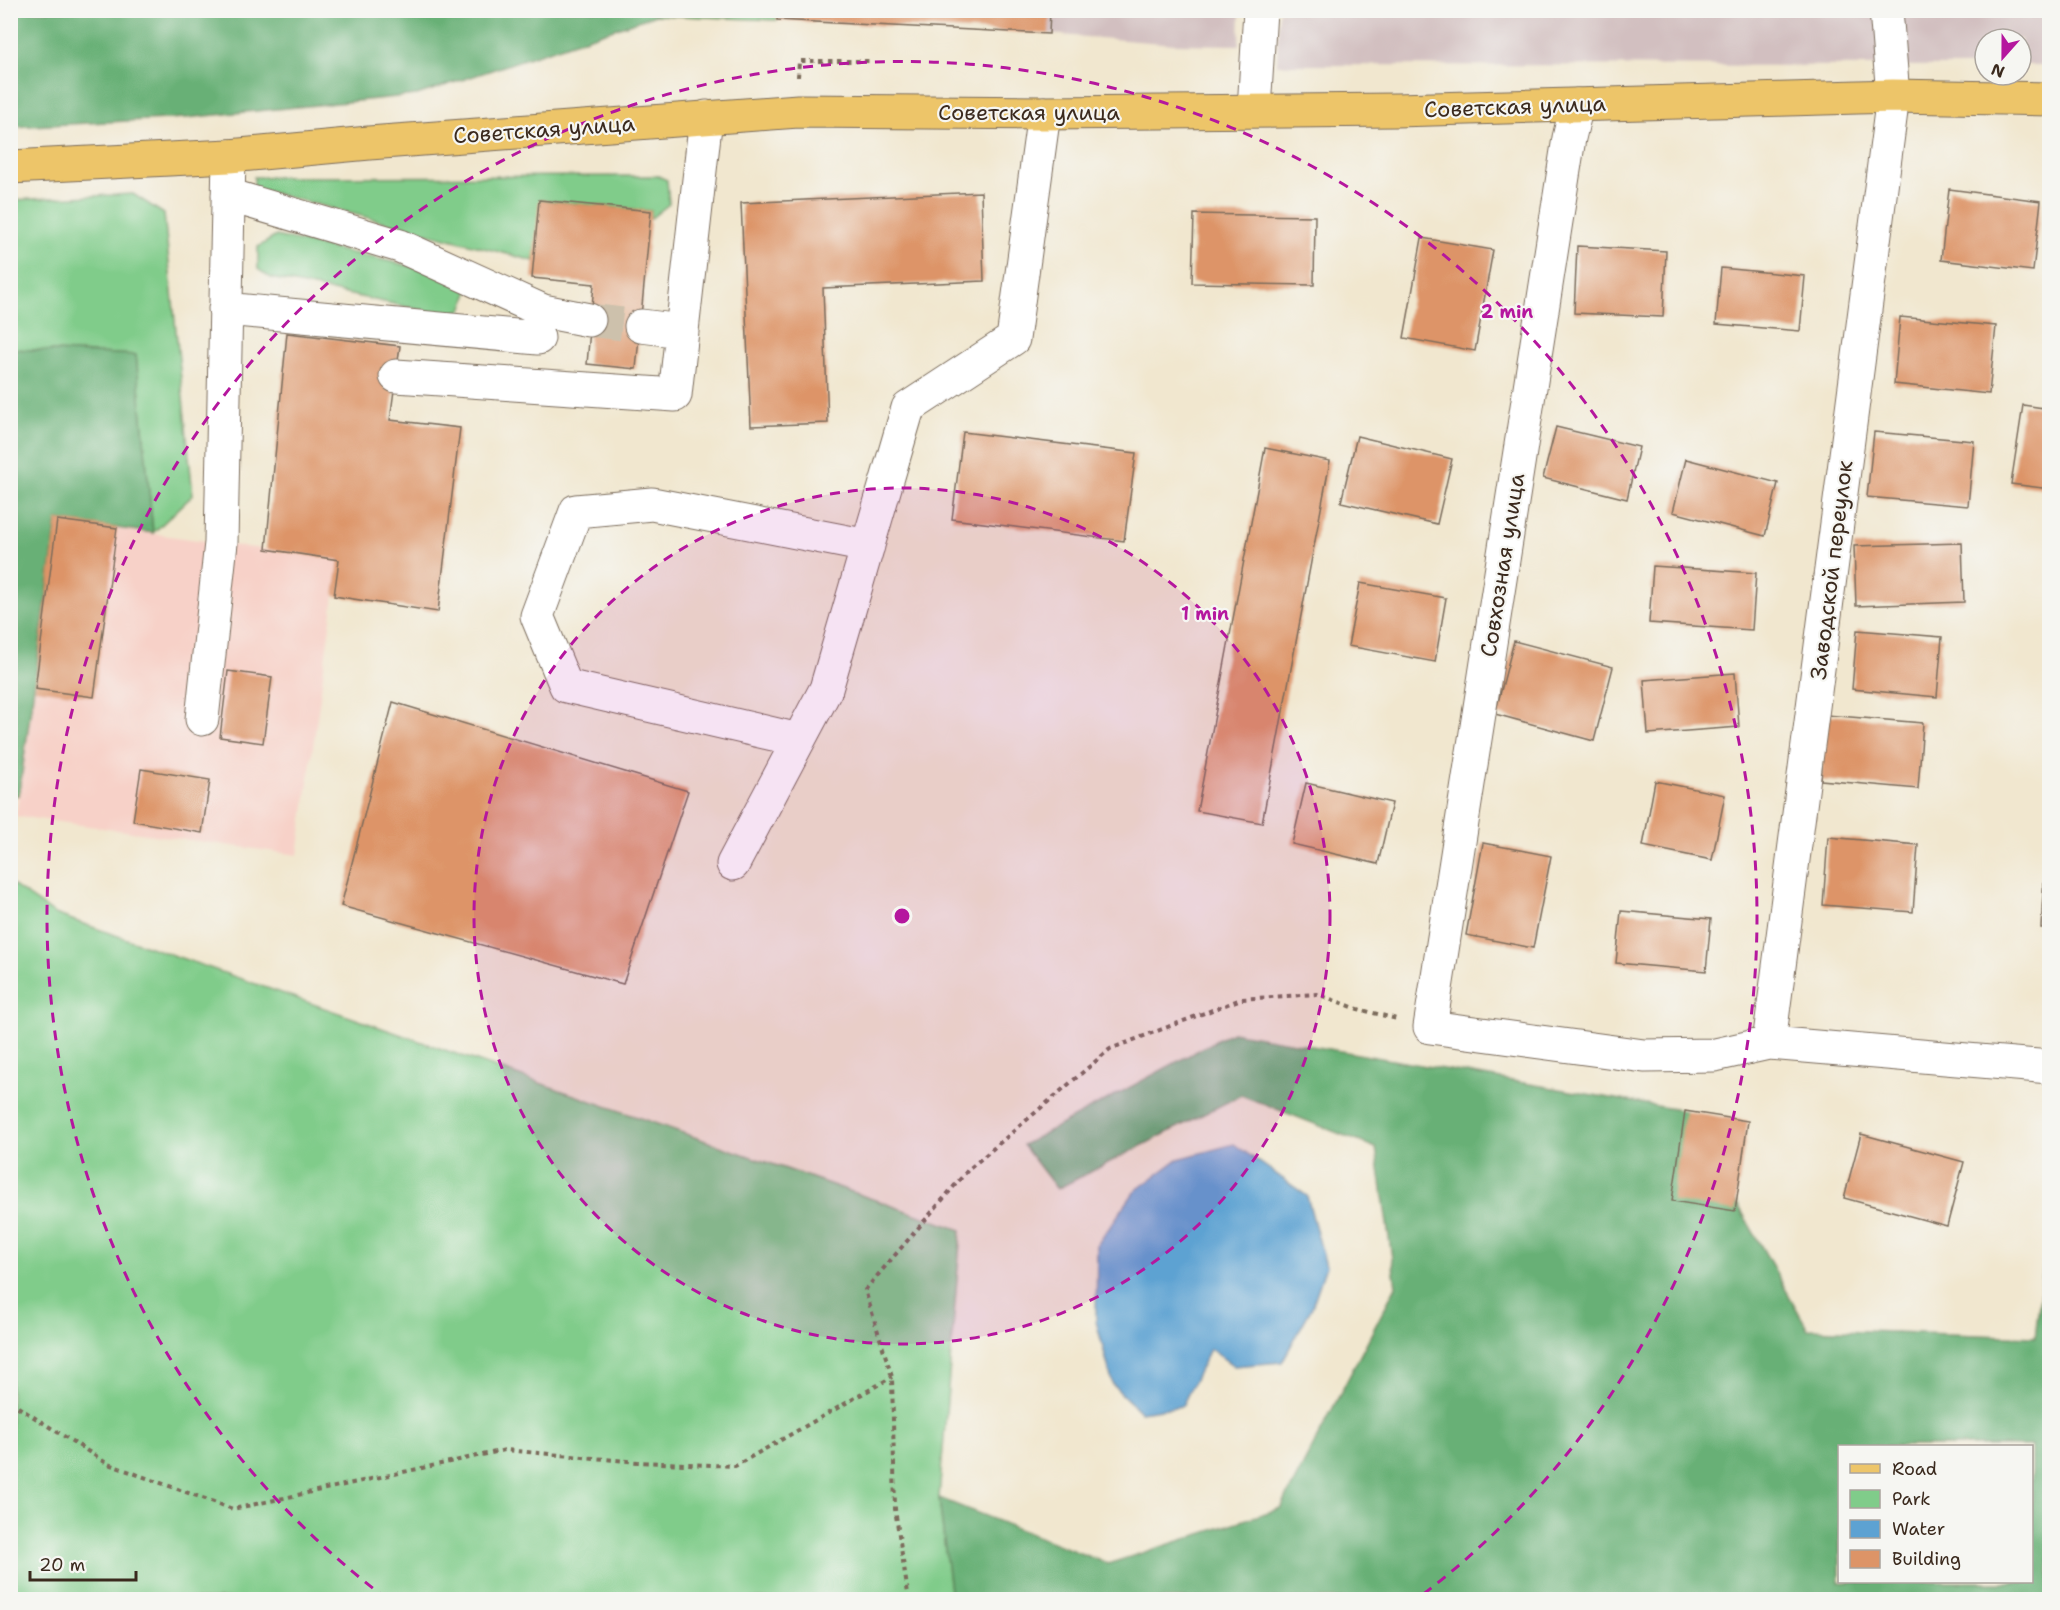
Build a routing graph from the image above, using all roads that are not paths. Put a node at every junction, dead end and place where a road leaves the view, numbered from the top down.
1 (1260, 10) edge
2 (1886, 10) edge
3 (1893, 96) junction
4 (2049, 99) edge
5 (1577, 105) junction
6 (1254, 110) junction
7 (1044, 113) junction
8 (706, 117) junction
9 (229, 156) junction
10 (10, 167) edge
11 (228, 195) junction
12 (225, 309) junction
13 (589, 320) tunnel mouth
14 (541, 325) junction
15 (641, 326) tunnel mouth
16 (682, 331) junction
17 (396, 376) dead end
18 (530, 385) junction
19 (868, 546) junction
20 (202, 719) dead end
21 (799, 741) junction
22 (734, 864) dead end
23 (1769, 1044) junction
24 (2049, 1067) edge

1 - 6 street
2 - 3 street, Заводской переулок
3 - 4 main road, Советская улица
3 - 5 main road, Советская улица
3 - 23 street, Заводской переулок
5 - 6 main road, Советская улица
5 - 23 street, Совхозная улица
6 - 7 main road, Советская улица
7 - 8 main road, Советская улица
7 - 19 street
8 - 9 main road, Советская улица
8 - 16 street
9 - 10 main road, Советская улица
9 - 11 street
11 - 12 street
11 - 14 street
12 - 14 street
12 - 20 street
13 - 14 street
14 - 18 street
15 - 16 street
16 - 18 street
17 - 18 street
19 - 21 street
19 - 21 street
21 - 22 street
23 - 24 street

